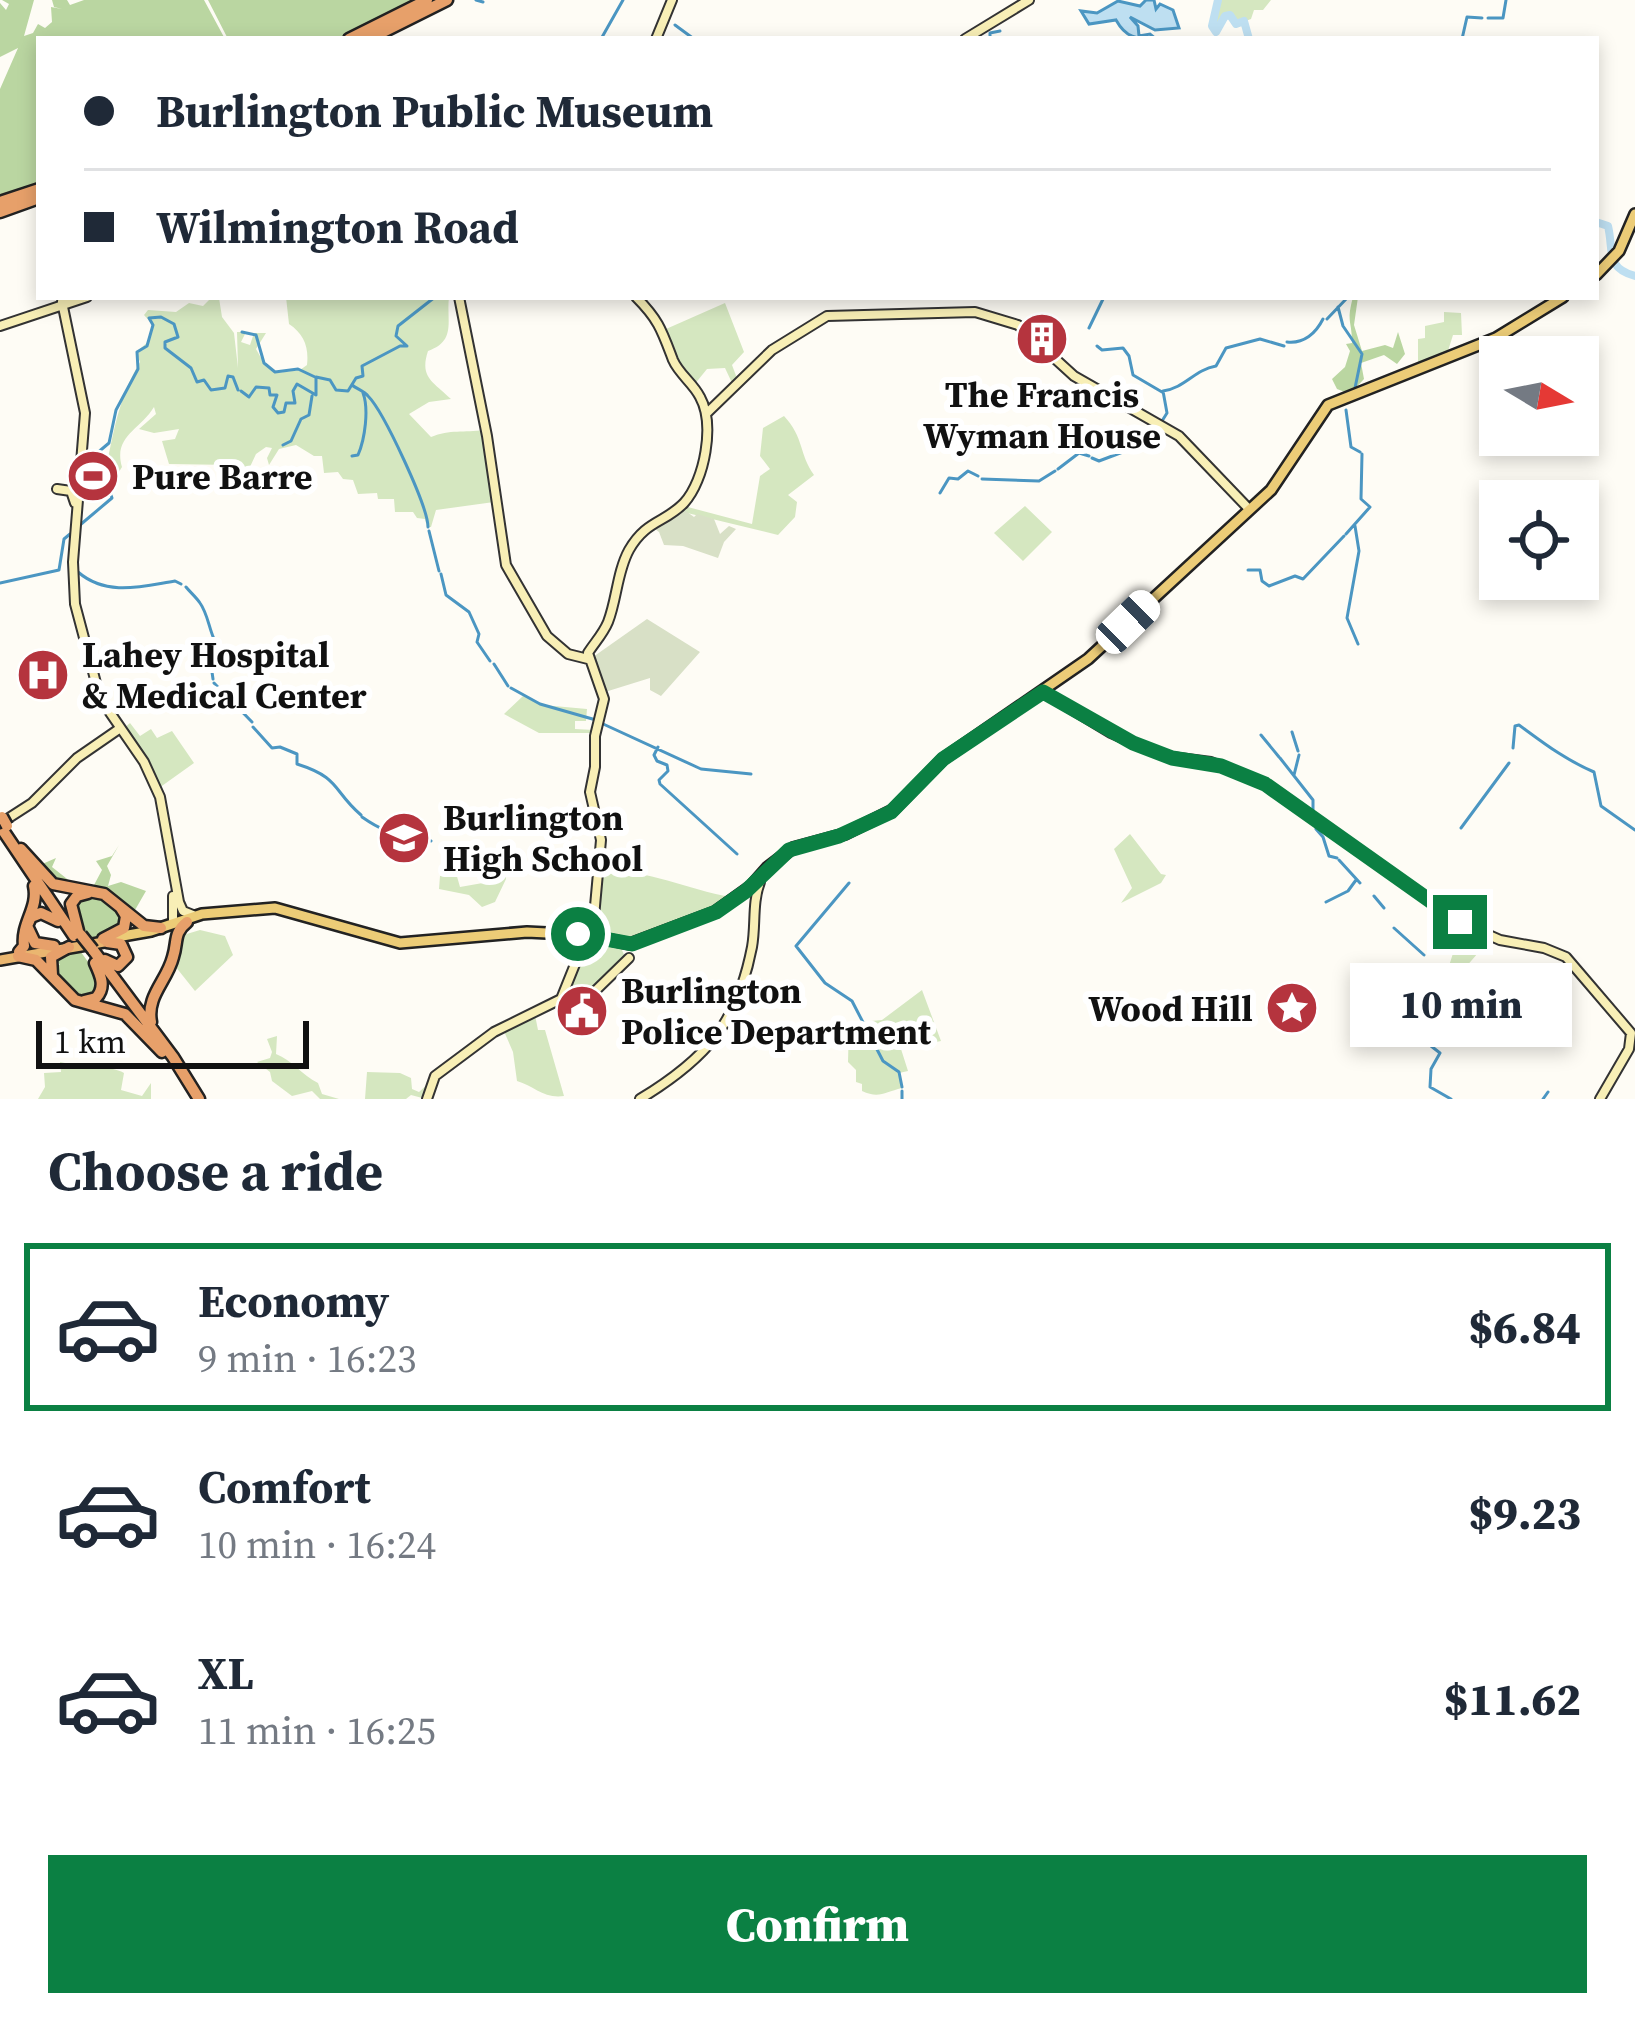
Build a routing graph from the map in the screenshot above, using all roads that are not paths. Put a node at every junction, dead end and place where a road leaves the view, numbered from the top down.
1 (427, 0) edge
2 (447, 0) edge
3 (672, 0) edge
4 (1032, 0) edge
5 (355, 36) edge
6 (375, 36) edge
7 (657, 36) edge
8 (974, 36) edge
9 (36, 190) edge
10 (36, 200) edge
11 (0, 202) edge
12 (0, 212) edge
13 (1635, 214) edge
14 (1599, 272) edge
15 (460, 300) edge
16 (639, 300) edge
17 (1558, 300) edge
18 (60, 303) edge
19 (0, 324) edge
20 (707, 413) junction
21 (78, 484) junction
22 (57, 489) dead end
23 (75, 504) junction
24 (1249, 509) junction
25 (588, 659) junction
26 (96, 692) junction
27 (1043, 692) junction
28 (107, 719) junction
29 (118, 730) junction
30 (107, 738) junction
31 (2, 823) edge
32 (21, 849) junction
33 (28, 872) junction
34 (176, 886) junction
35 (752, 890) junction
36 (178, 923) junction
37 (587, 935) junction
38 (76, 937) junction
39 (54, 946) junction
40 (96, 949) junction
41 (19, 954) junction
42 (0, 958) edge
43 (628, 958) dead end
44 (561, 999) junction
45 (163, 1049) junction
46 (195, 1099) edge
47 (427, 1099) edge
48 (640, 1099) edge
49 (1600, 1099) edge

1 - 5 highway
2 - 6 highway
3 - 7 main road
4 - 8 main road
9 - 11 highway
10 - 12 highway
13 - 14 main road
15 - 25 main road
16 - 20 main road
17 - 24 main road
18 - 19 main road
18 - 21 main road
20 - 24 main road
20 - 25 main road
21 - 23 main road
21 - 26 main road
22 - 23 main road
23 - 26 main road
24 - 27 main road
25 - 37 main road
26 - 28 main road
26 - 29 main road
27 - 35 main road
27 - 49 main road
28 - 29 main road
28 - 30 main road
29 - 30 main road
29 - 34 main road
29 - 36 main road
30 - 31 main road
31 - 32 highway
31 - 33 highway
32 - 36 highway
32 - 38 highway
33 - 38 highway
33 - 41 highway
34 - 36 main road
34 - 36 main road
35 - 37 main road
35 - 48 main road
36 - 37 main road
36 - 40 main road
36 - 45 highway
37 - 44 main road
38 - 39 highway
38 - 40 highway, bridge
38 - 40 highway
38 - 40 highway
38 - 40 highway
38 - 41 highway
39 - 40 highway
39 - 41 highway
40 - 45 highway
41 - 42 highway
41 - 45 highway
43 - 44 main road
44 - 47 main road
45 - 46 highway

